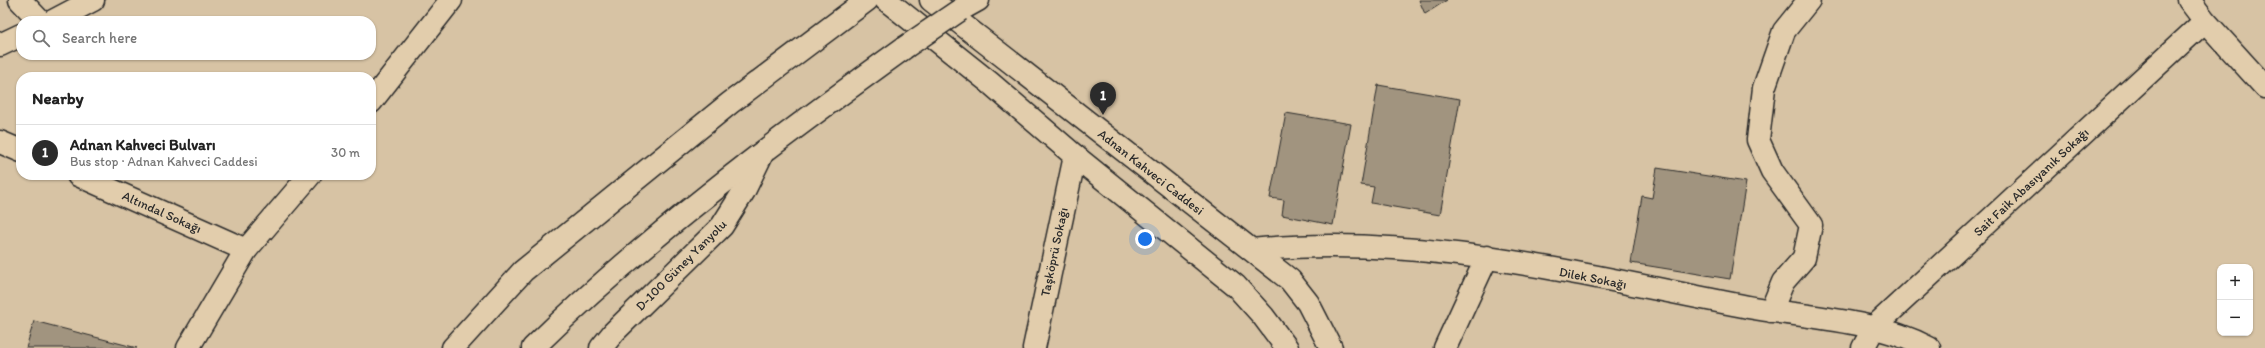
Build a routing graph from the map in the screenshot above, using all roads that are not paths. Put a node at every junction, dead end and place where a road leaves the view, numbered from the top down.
1 (20, 0) edge
2 (93, 0) edge
3 (451, 0) edge
4 (886, 0) edge
5 (931, 0) edge
6 (1809, 0) edge
7 (2189, 0) edge
8 (862, 3) edge
9 (969, 5) edge
10 (35, 16) edge
11 (63, 16) edge
12 (2205, 21) junction
13 (16, 38) edge
14 (0, 44) edge
15 (2265, 87) edge
16 (376, 96) edge
17 (0, 142) edge
18 (16, 149) edge
19 (762, 154) junction
20 (1075, 156) junction
21 (89, 180) edge
22 (306, 180) edge
23 (246, 250) junction
24 (1252, 250) junction
25 (1487, 257) junction
26 (523, 271) junction
27 (1771, 311) junction
28 (1875, 326) junction
29 (188, 348) edge
30 (440, 348) edge
31 (453, 348) edge
32 (533, 348) edge
33 (601, 348) edge
34 (1034, 348) edge
35 (1287, 348) edge
36 (1331, 348) edge
37 (1445, 348) edge
38 (1863, 348) edge
39 (1929, 348) edge

1 - 10 main road
2 - 11 main road
3 - 16 main road
4 - 20 main road
5 - 24 main road, Adnan Kahveci Caddesi
6 - 27 main road
7 - 12 main road
8 - 26 main road
9 - 19 main road, bridge
12 - 15 main road
12 - 28 main road, Sait Faik Abasıyanık Sokağı
13 - 14 main road
17 - 18 main road
19 - 32 main road
19 - 33 main road, D-100 Güney Yanyolu
20 - 34 main road, Taşköprü Sokağı
20 - 35 main road
21 - 23 main road, Altındal Sokağı
22 - 23 main road
23 - 29 main road
24 - 25 main road, Dilek Sokağı
24 - 36 main road, Adnan Kahveci Caddesi
25 - 27 main road, Dilek Sokağı
25 - 37 main road
26 - 30 main road
26 - 31 main road
27 - 28 main road, Dilek Sokağı
28 - 38 main road, Sait Faik Abasıyanık Sokağı
28 - 39 main road, Dilek Sokağı

